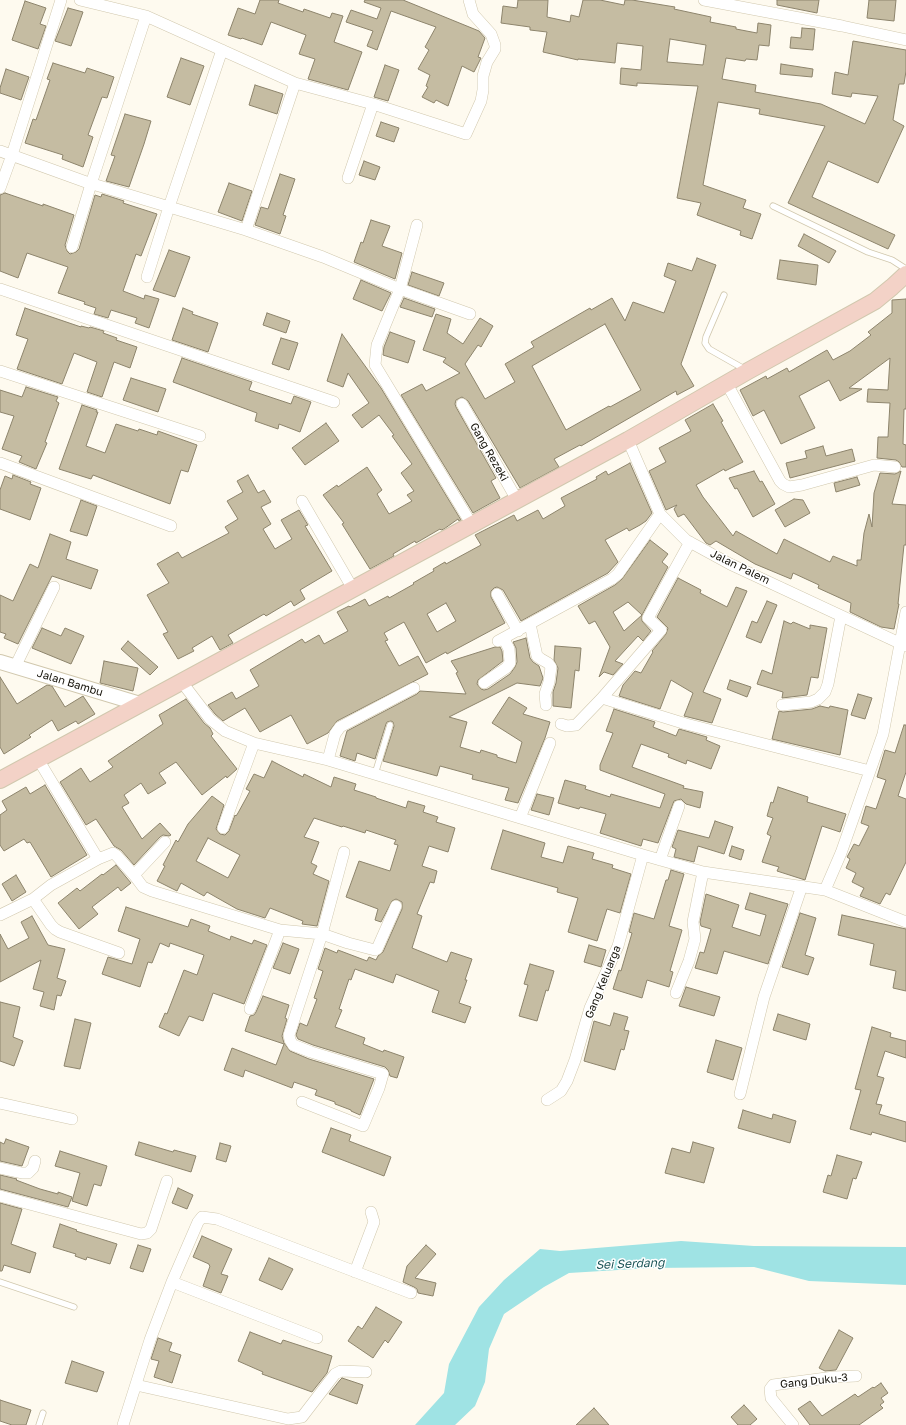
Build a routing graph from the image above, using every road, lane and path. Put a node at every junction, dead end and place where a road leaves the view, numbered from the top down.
1 (61, 0) edge
2 (80, 0) edge
3 (470, 0) edge
4 (704, 0) edge
5 (146, 16) junction
6 (906, 40) edge
7 (222, 50) junction
8 (295, 83) junction
9 (373, 104) junction
10 (0, 152) edge
11 (12, 155) junction
12 (348, 178) dead end
13 (91, 184) junction
14 (0, 188) edge
15 (773, 206) dead end
16 (169, 207) junction
17 (417, 225) dead end
18 (246, 230) junction
19 (72, 247) dead end
20 (906, 269) edge
21 (906, 274) edge
22 (147, 277) dead end
23 (0, 289) edge
24 (400, 289) junction
25 (724, 295) dead end
26 (470, 314) dead end
27 (0, 371) edge
28 (748, 371) junction
29 (727, 384) junction
30 (334, 402) dead end
31 (462, 404) dead end
32 (200, 436) dead end
33 (628, 440) junction
34 (0, 463) edge
35 (895, 467) dead end
36 (517, 500) junction
37 (302, 501) dead end
38 (660, 514) junction
39 (472, 525) junction
40 (172, 526) dead end
41 (690, 542) junction
42 (54, 587) dead end
43 (353, 589) junction
44 (497, 594) dead end
45 (906, 612) edge
46 (841, 616) junction
47 (530, 624) junction
48 (518, 631) junction
49 (903, 644) edge
50 (0, 662) edge
51 (15, 667) junction
52 (181, 681) junction
53 (484, 683) dead end
54 (414, 688) dead end
55 (602, 698) junction
56 (140, 704) junction
57 (546, 705) dead end
58 (782, 705) dead end
59 (562, 724) dead end
60 (390, 725) dead end
61 (254, 743) junction
62 (550, 743) dead end
63 (38, 759) junction
64 (328, 760) junction
65 (870, 770) junction
66 (375, 774) junction
67 (0, 780) edge
68 (679, 806) dead end
69 (520, 818) junction
70 (223, 828) dead end
71 (165, 842) dead end
72 (344, 852) dead end
73 (643, 855) junction
74 (98, 859) junction
75 (660, 860) junction
76 (703, 872) junction
77 (134, 876) junction
78 (802, 886) junction
79 (825, 890) junction
80 (33, 899) junction
81 (396, 906) dead end
82 (0, 915) edge
83 (906, 922) edge
84 (280, 930) junction
85 (322, 934) junction
86 (119, 953) dead end
87 (676, 993) dead end
88 (250, 1009) dead end
89 (740, 1094) dead end
90 (547, 1100) dead end
91 (302, 1102) dead end
92 (0, 1103) edge
93 (72, 1119) dead end
94 (35, 1161) dead end
95 (0, 1168) edge
96 (167, 1182) dead end
97 (0, 1196) edge
98 (371, 1212) dead end
99 (355, 1272) junction
100 (0, 1282) edge
101 (172, 1282) junction
102 (411, 1294) dead end
103 (74, 1307) dead end
104 (317, 1338) dead end
105 (366, 1372) dead end
106 (856, 1376) dead end
107 (136, 1385) junction
108 (43, 1413) dead end
109 (39, 1425) edge
110 (123, 1425) edge
111 (793, 1425) edge

1 - 11 street
2 - 5 street
3 - 9 street
4 - 6 street
5 - 7 street
5 - 13 street
7 - 8 street
7 - 16 street
8 - 9 street
8 - 18 street
9 - 12 street
10 - 11 street
11 - 13 street
11 - 14 street
13 - 16 street
13 - 19 street
15 - 20 lane
16 - 18 street
16 - 22 street
17 - 24 street
18 - 24 street
21 - 28 main road
23 - 30 street
24 - 26 street
24 - 39 street
25 - 28 lane
27 - 32 street
28 - 29 main road
29 - 33 main road
29 - 35 street
31 - 36 street, Gang Rezeki
33 - 36 main road
33 - 38 street, Jalan Palem
34 - 40 street
36 - 39 main road
37 - 43 street
38 - 41 street, Jalan Palem
38 - 47 street
39 - 43 main road
41 - 46 street, Jalan Palem
41 - 55 street
42 - 51 street
43 - 52 main road
44 - 48 street
45 - 49 street
46 - 49 street, Jalan Palem
46 - 58 street
47 - 48 street
47 - 57 street
48 - 53 street
49 - 65 street
50 - 51 street, Jalan Bambu
51 - 56 street, Jalan Bambu
52 - 56 main road
52 - 61 street
54 - 64 street
55 - 59 street
55 - 65 street
56 - 63 main road
60 - 66 lane
61 - 64 street
61 - 70 street
62 - 69 street
63 - 67 main road
63 - 74 street
64 - 66 street
65 - 79 street
66 - 69 street
68 - 75 street
69 - 73 street
71 - 77 street
72 - 85 street
73 - 75 street
73 - 90 street, Gang Keluarga
74 - 77 street
74 - 80 street
75 - 76 street
76 - 78 street
76 - 87 street
77 - 84 street
78 - 79 street
78 - 89 street
79 - 83 street
80 - 82 street
80 - 86 street
81 - 85 street
84 - 85 street
84 - 88 street
85 - 91 street
92 - 93 street
94 - 95 street
96 - 97 street
98 - 99 street
99 - 101 street
99 - 102 street
100 - 103 lane
101 - 104 street
101 - 107 street
105 - 107 street
106 - 111 street, Gang Duku-3
107 - 110 street
108 - 109 lane

